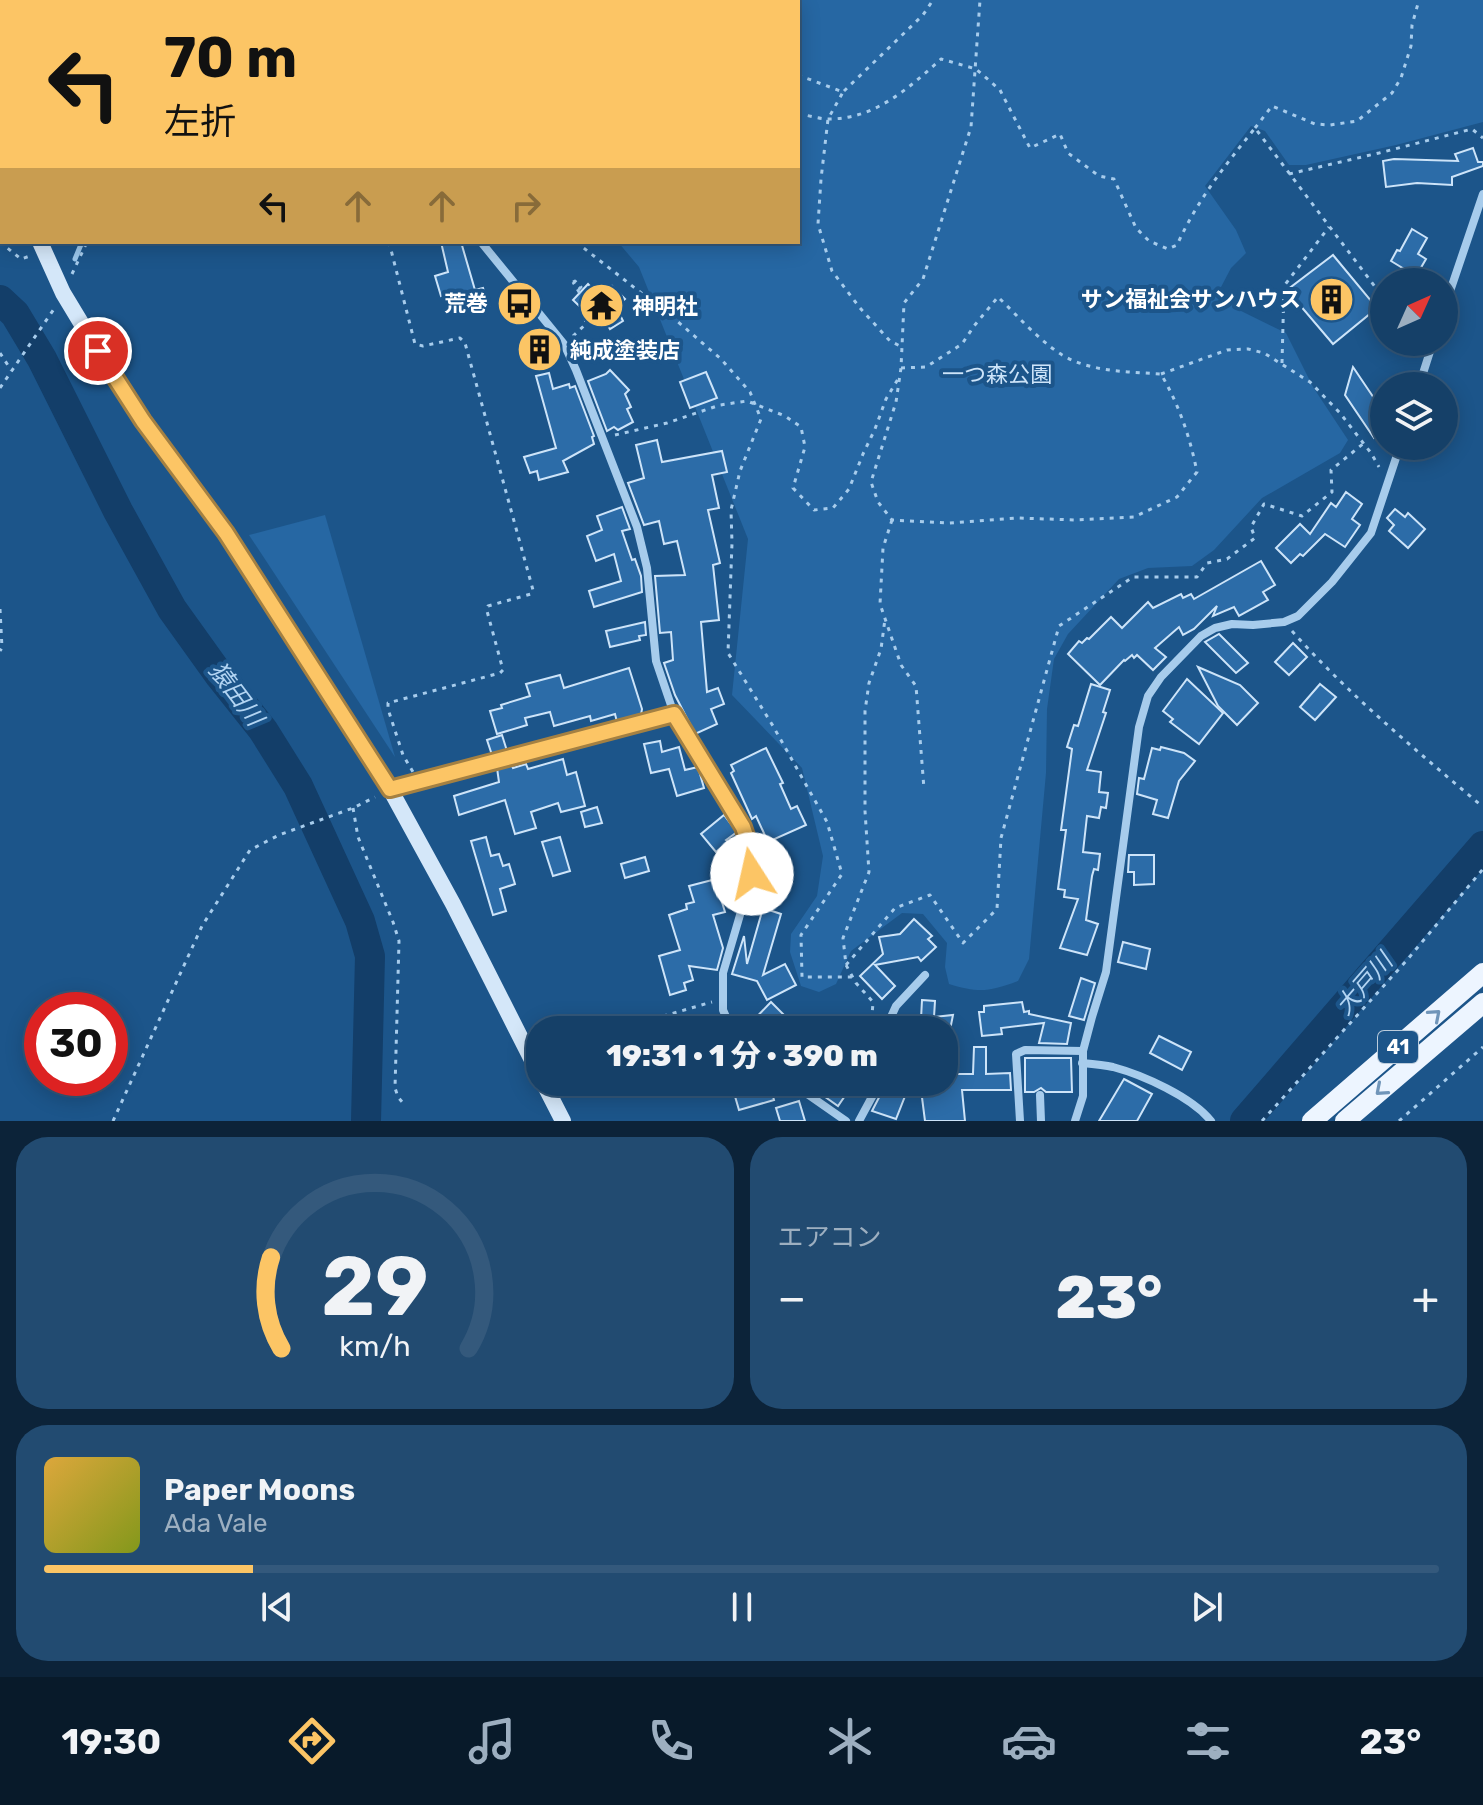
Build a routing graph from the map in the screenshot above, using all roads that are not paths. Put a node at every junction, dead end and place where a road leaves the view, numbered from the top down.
1 (1483, 194) edge
2 (483, 244) edge
3 (42, 246) edge
4 (1457, 268) edge
5 (1395, 460) edge
6 (674, 714) junction
7 (390, 789) junction
8 (1483, 973) edge
9 (925, 975) dead end
10 (1483, 1003) edge
11 (726, 1016) edge
12 (891, 1016) edge
13 (526, 1048) edge
14 (1083, 1051) junction
15 (1082, 1063) junction
16 (1040, 1095) dead end
17 (550, 1096) edge
18 (810, 1096) edge
19 (872, 1096) edge
20 (563, 1121) edge
21 (846, 1121) edge
22 (859, 1121) edge
23 (1020, 1121) edge
24 (1041, 1121) edge
25 (1075, 1121) edge
26 (1211, 1121) edge
27 (1312, 1121) edge
28 (1345, 1121) edge

1 - 4 street
2 - 6 street
3 - 7 street
5 - 14 street
6 - 7 street
6 - 11 street
7 - 13 street
27 -> 8 main road, 41
9 - 12 street
10 -> 28 main road, 41
14 - 15 street
14 - 23 street
15 - 25 street
15 - 26 street
16 - 24 street
17 - 20 street
18 - 21 street
19 - 22 street

